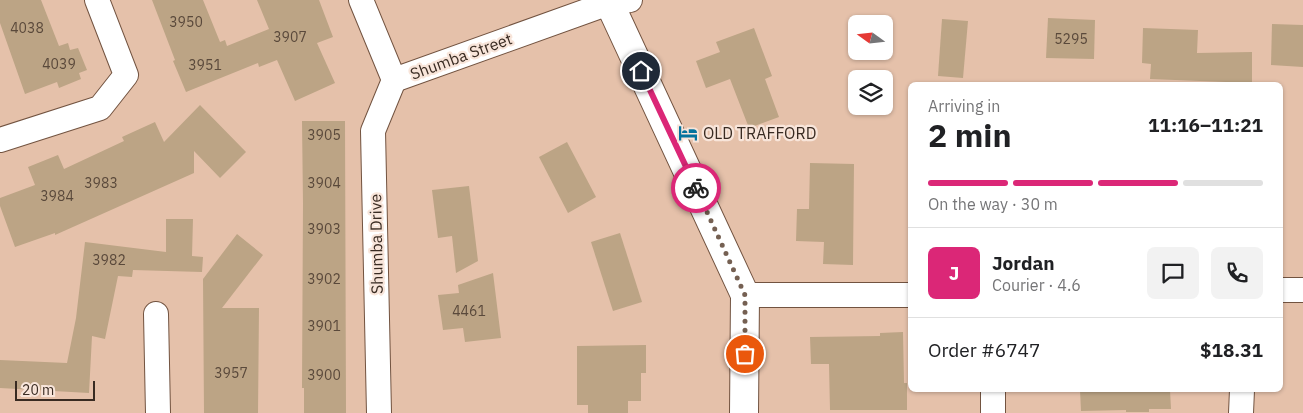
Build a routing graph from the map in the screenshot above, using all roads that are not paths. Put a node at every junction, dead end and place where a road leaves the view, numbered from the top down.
1 (97, 0) edge
2 (361, 0) edge
3 (616, 1) edge
4 (394, 80) junction
5 (0, 140) edge
6 (1283, 290) edge
7 (1303, 290) edge
8 (745, 295) junction
9 (908, 295) edge
10 (156, 314) dead end
11 (993, 392) edge
12 (1242, 392) edge
13 (158, 413) edge
14 (379, 413) edge
15 (744, 413) edge
16 (993, 413) edge
17 (1241, 413) edge

1 - 5 street
2 - 4 street, Shumba Street
3 - 4 street, Shumba Street
3 - 8 street
4 - 14 street, Shumba Drive
6 - 7 street
8 - 9 street
8 - 15 street
10 - 13 street
11 - 16 street
12 - 17 street

